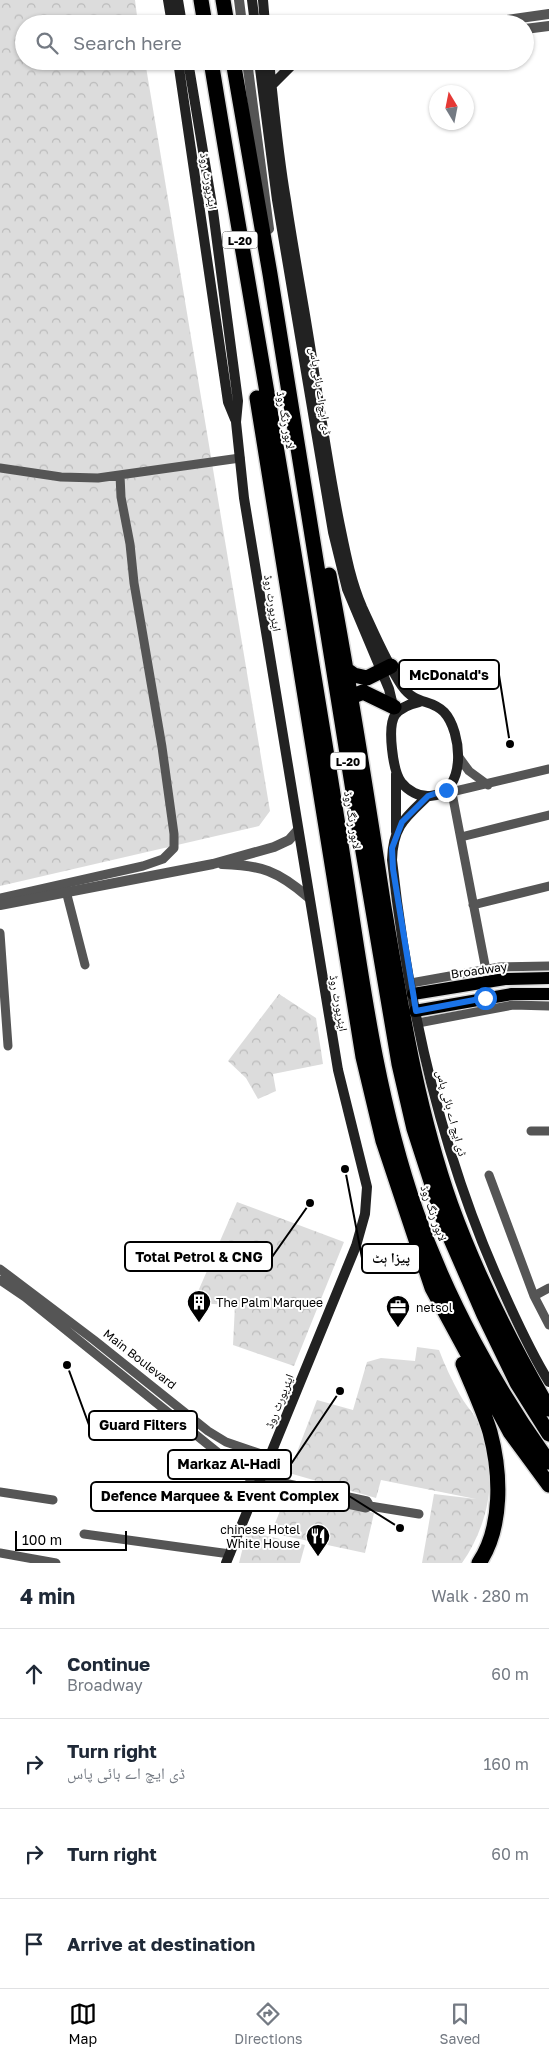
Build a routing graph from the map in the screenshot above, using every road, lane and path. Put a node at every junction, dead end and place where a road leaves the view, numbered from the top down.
1 (168, 0) edge
2 (178, 0) edge
3 (201, 0) edge
4 (223, 0) edge
5 (239, 0) edge
6 (252, 0) edge
7 (263, 0) edge
8 (549, 14) edge
9 (170, 15) edge
10 (180, 15) edge
11 (204, 15) edge
12 (226, 15) edge
13 (241, 15) edge
14 (254, 15) edge
15 (264, 15) edge
16 (534, 16) edge
17 (549, 26) edge
18 (534, 27) edge
19 (182, 70) edge
20 (188, 70) edge
21 (212, 70) edge
22 (235, 70) edge
23 (248, 70) edge
24 (264, 70) edge
25 (266, 70) edge
26 (287, 70) edge
27 (187, 81) junction
28 (271, 86) junction
29 (270, 274) junction
30 (251, 302) junction
31 (299, 448) junction
32 (240, 458) junction
33 (0, 468) edge
34 (120, 475) junction
35 (386, 668) junction
36 (346, 670) junction
37 (351, 697) junction
38 (420, 702) junction
39 (394, 712) junction
40 (458, 756) junction
41 (549, 769) edge
42 (396, 772) junction
43 (488, 785) junction
44 (446, 793) junction
45 (428, 796) junction
46 (549, 815) edge
47 (297, 831) junction
48 (396, 832) junction
49 (461, 837) junction
50 (213, 864) junction
51 (549, 886) edge
52 (66, 891) junction
53 (308, 897) junction
54 (0, 898) edge
55 (0, 905) edge
56 (473, 905) junction
57 (0, 933) edge
58 (85, 965) dead end
59 (549, 966) edge
60 (486, 970) junction
61 (549, 978) edge
62 (412, 988) junction
63 (549, 994) edge
64 (549, 1006) edge
65 (416, 1017) junction
66 (8, 1046) dead end
67 (531, 1131) dead end
68 (549, 1131) edge
69 (489, 1175) dead end
70 (0, 1269) edge
71 (0, 1280) edge
72 (549, 1288) edge
73 (534, 1296) junction
74 (549, 1301) edge
75 (539, 1307) junction
76 (445, 1314) junction
77 (549, 1325) edge
78 (549, 1382) edge
79 (549, 1409) edge
80 (549, 1434) edge
81 (270, 1457) junction
82 (549, 1462) edge
83 (260, 1482) junction
84 (549, 1486) edge
85 (0, 1492) edge
86 (53, 1500) dead end
87 (419, 1514) dead end
88 (84, 1534) dead end
89 (0, 1554) edge
90 (228, 1559) edge
91 (18, 1560) edge
92 (56, 1563) edge
93 (479, 1563) edge

1 - 9 main road
2 - 10 main road
3 - 11 highway
4 - 12 highway
5 - 13 street
6 - 14 main road
7 - 15 main road
8 - 16 street
17 - 18 street
19 - 27 main road, ایئرپورٹ روڈ
20 - 27 main road, ایئرپورٹ روڈ
21 - 30 highway, لاہور رنگ روڈ / L-20
22 - 29 highway, لاہور رنگ روڈ / L-20
23 - 29 street
24 - 35 main road, ڈی ایچ اے بائی پاس
25 - 28 main road
26 - 28 main road
27 - 32 main road, ایئرپورٹ روڈ
28 - 35 main road
29 - 31 highway, لاہور رنگ روڈ / L-20
30 - 76 highway
30 - 82 highway, لاہور رنگ روڈ / L-20
31 - 36 highway
31 - 80 highway, لاہور رنگ روڈ / L-20
32 - 34 street
32 - 47 main road, ایئرپورٹ روڈ
33 - 34 street
34 - 54 street
35 - 36 highway
35 - 38 main road
35 - 39 main road, ڈی ایچ اے بائی پاس
36 - 37 highway
37 - 39 highway
37 - 79 highway
38 - 39 main road
38 - 40 main road
39 - 42 main road
40 - 43 street
40 - 44 main road
41 - 43 street
42 - 45 main road
42 - 48 main road, ڈی ایچ اے بائی پاس
43 - 44 street
44 - 45 main road
44 - 49 street
45 - 48 main road
46 - 49 street
47 - 50 street
47 - 53 main road, ایئرپورٹ روڈ
48 - 62 main road, ڈی ایچ اے بائی پاس
49 - 56 street
50 - 52 street
50 - 53 street
51 - 56 street
52 - 55 street
52 - 58 street
53 - 81 main road, ایئرپورٹ روڈ
56 - 60 street
57 - 66 street
59 - 60 street
60 - 62 street
61 - 62 main road, Broadway
62 - 65 main road, ڈی ایچ اے بائی پاس
63 - 65 main road
64 - 65 street
65 - 78 main road, ڈی ایچ اے بائی پاس
67 - 68 street
69 - 73 street
70 - 81 street, Main Boulevard
71 - 83 street, Main Boulevard
72 - 73 street
73 - 75 street
74 - 75 street
75 - 77 street
76 - 84 highway
76 - 93 highway
81 - 83 main road, ایئرپورٹ روڈ
83 - 87 street
83 - 90 main road, ایئرپورٹ روڈ
85 - 86 street
88 - 90 street
89 - 91 street
91 - 92 street

